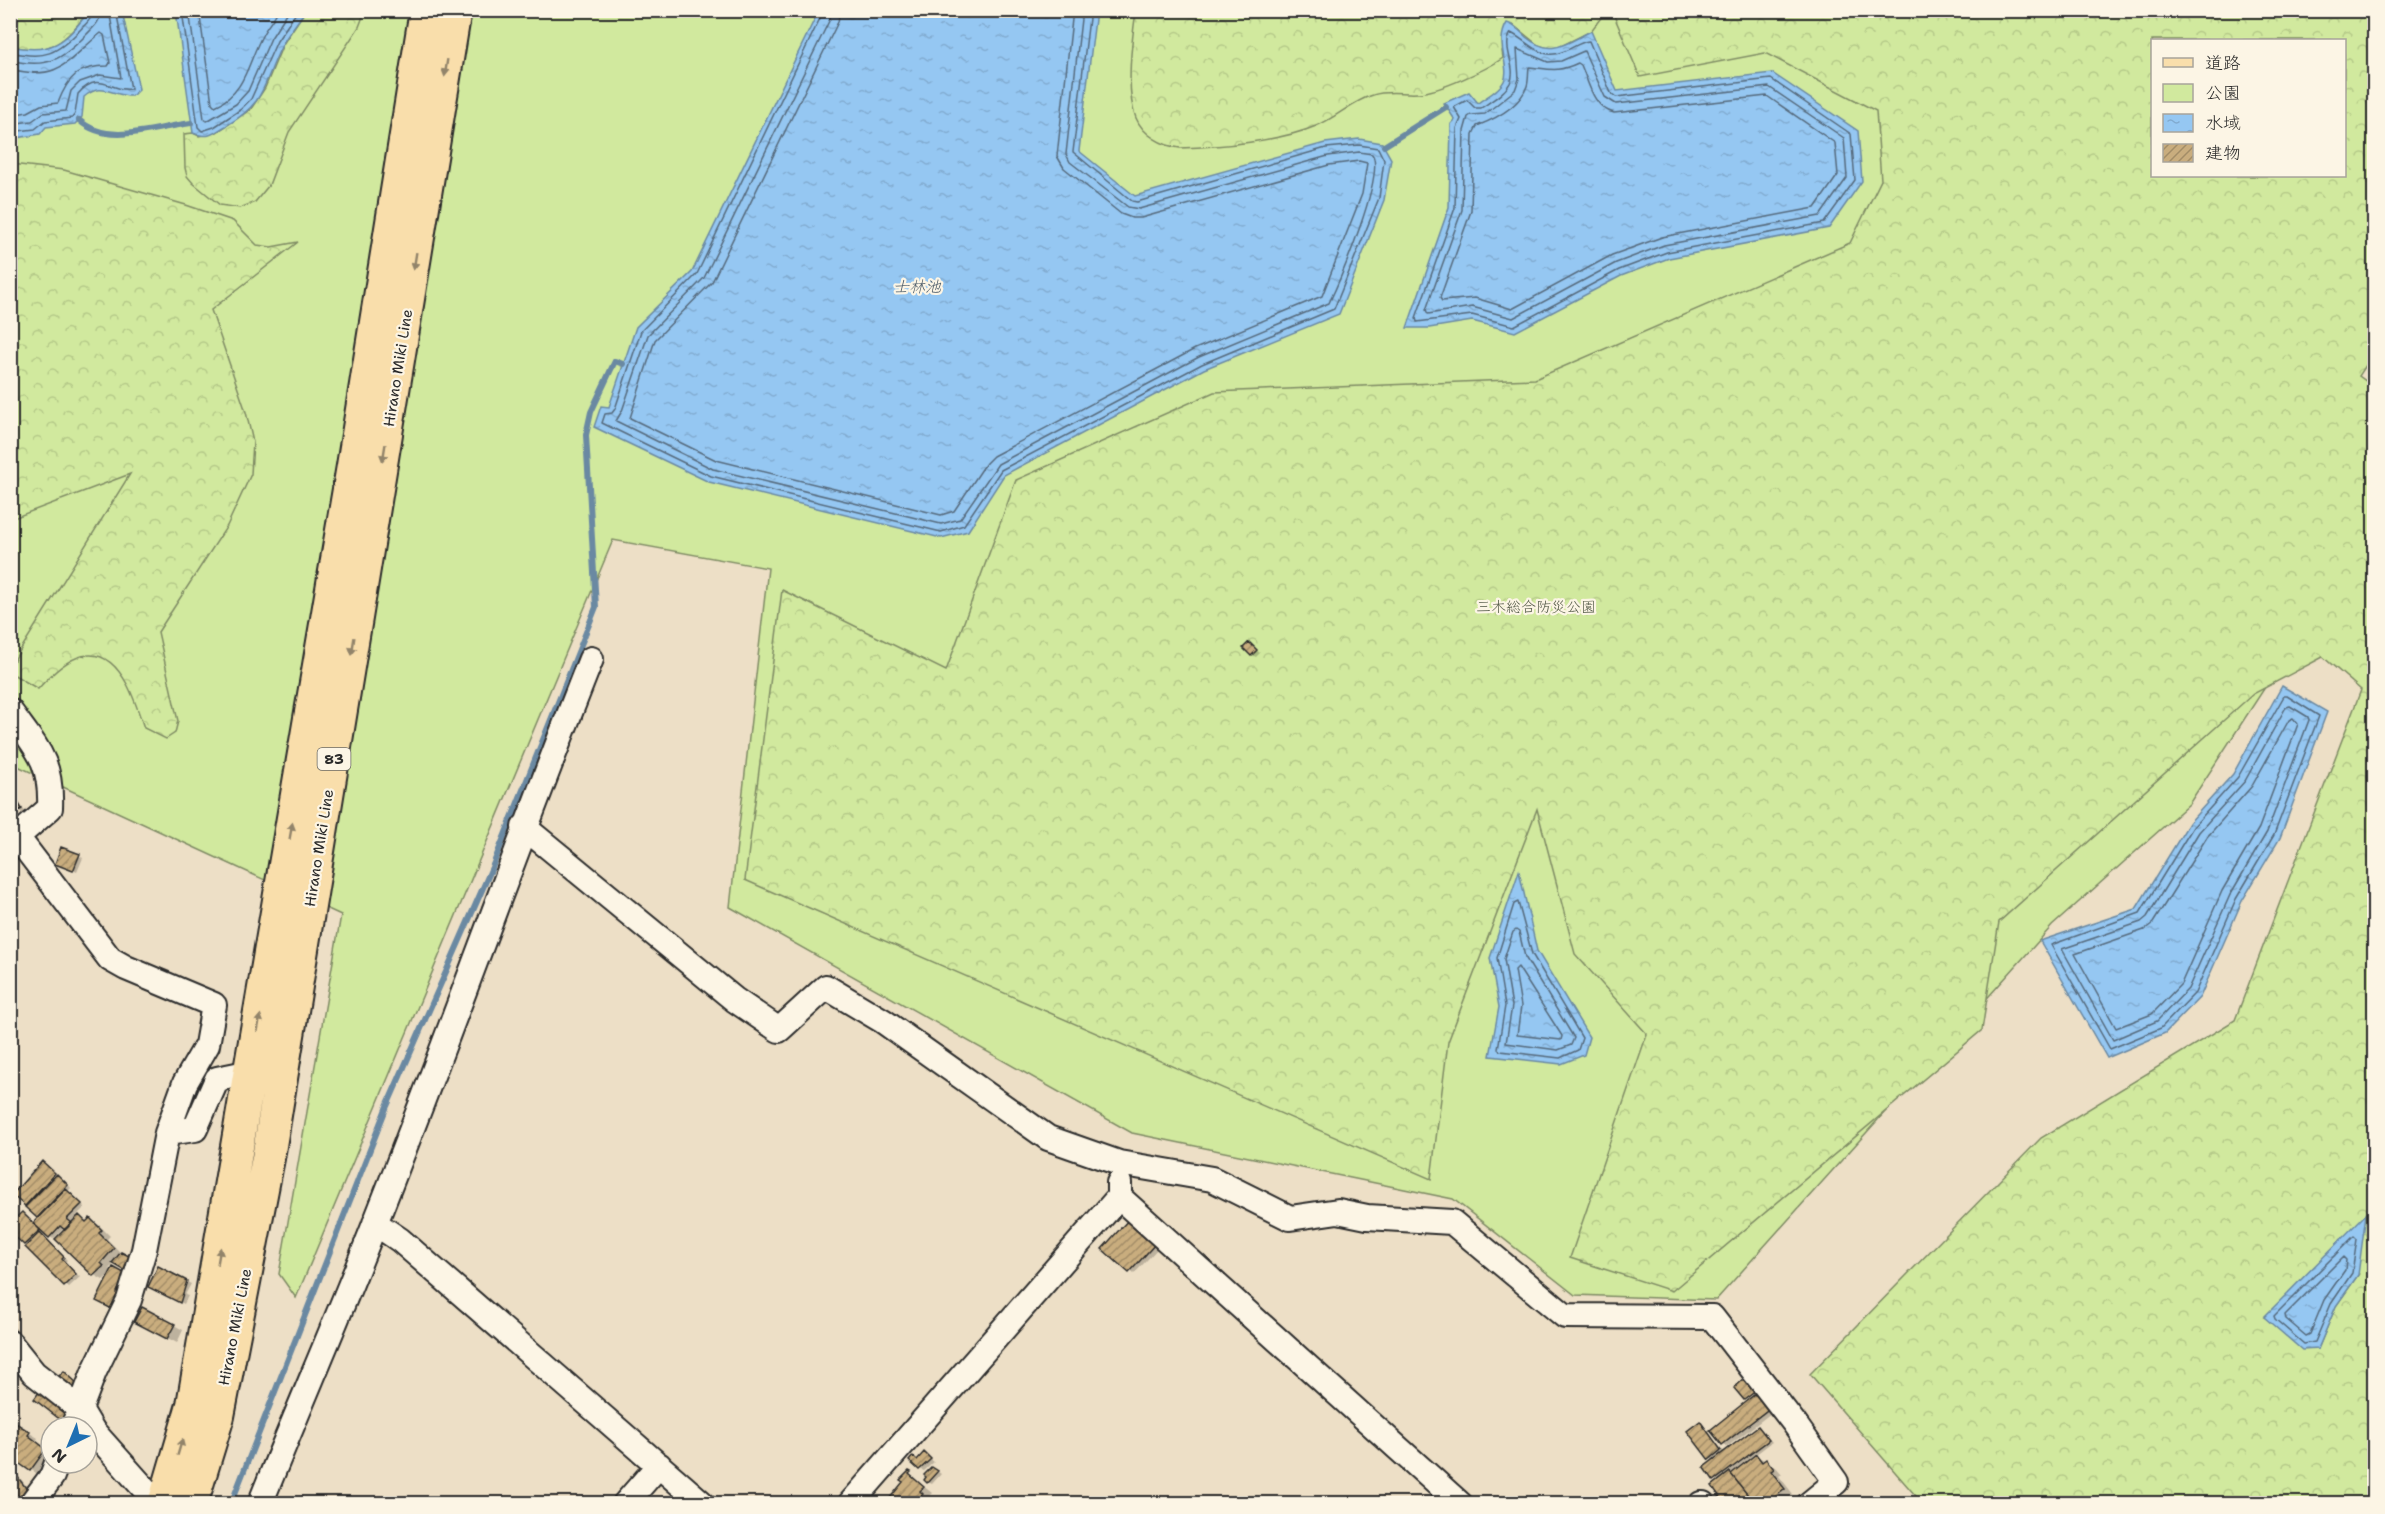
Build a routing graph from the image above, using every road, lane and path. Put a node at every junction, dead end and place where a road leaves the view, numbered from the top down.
1 (426, 10) edge
2 (455, 10) edge
3 (591, 659) dead end
4 (10, 711) edge
5 (524, 827) junction
6 (14, 840) edge
7 (251, 1072) junction
8 (167, 1133) junction
9 (1119, 1163) junction
10 (1119, 1197) junction
11 (375, 1223) junction
12 (10, 1343) edge
13 (73, 1415) edge
14 (77, 1415) edge
15 (99, 1438) edge
16 (659, 1466) junction
17 (52, 1475) edge
18 (31, 1503) edge
19 (158, 1503) edge
20 (164, 1503) edge
21 (192, 1503) edge
22 (260, 1503) edge
23 (625, 1503) edge
24 (703, 1503) edge
25 (850, 1503) edge
26 (1460, 1503) edge
27 (1809, 1503) edge

7 -> 1 main road, Hirano Miki Line / 83
2 -> 21 main road, Hirano Miki Line / 83
3 - 5 street
4 - 6 street
5 - 9 street
5 - 11 street
6 - 8 street
7 - 8 street
20 -> 7 main road, Hirano Miki Line / 83
8 - 14 street
9 - 10 street
9 - 27 street
10 - 25 street
10 - 26 street
11 - 16 street
11 - 22 street
12 - 13 street
15 - 19 street
16 - 23 street
16 - 24 street
17 - 18 street

